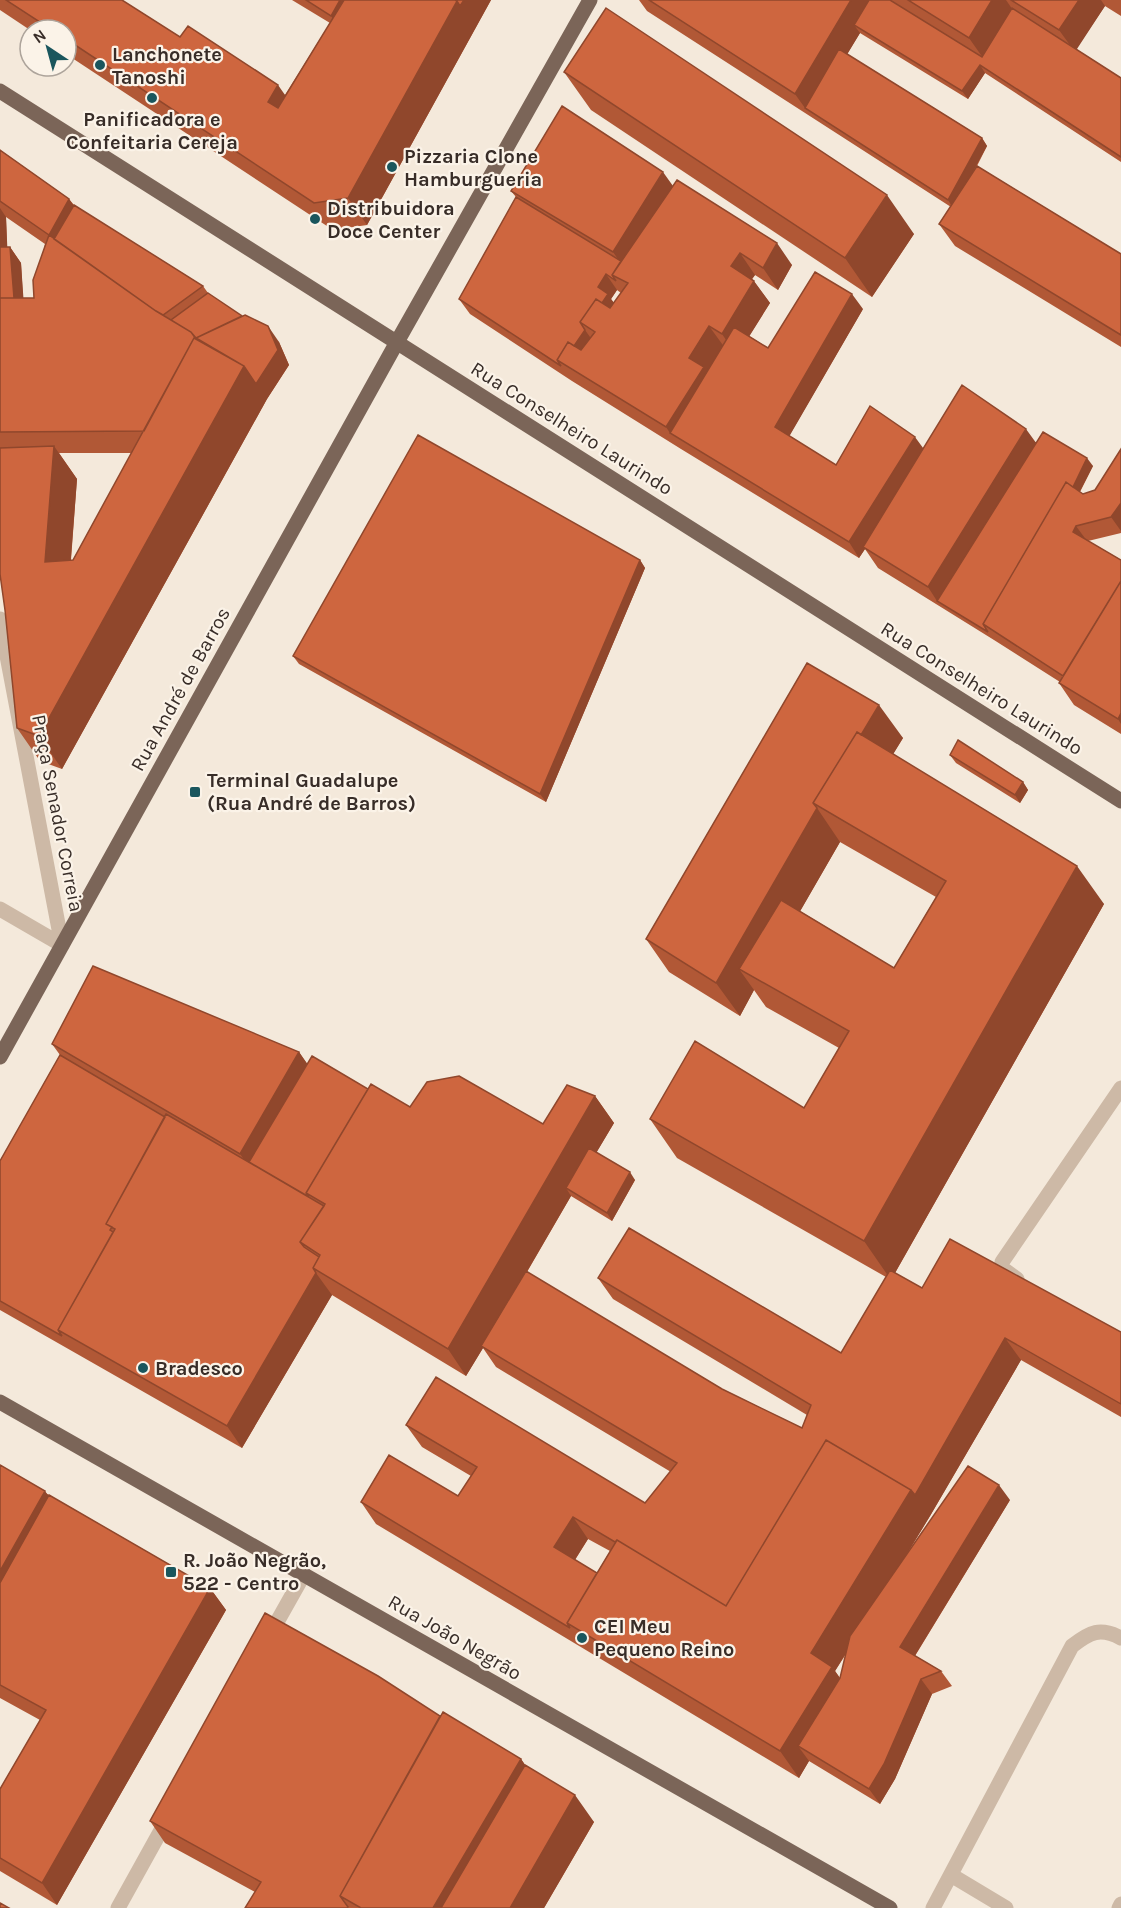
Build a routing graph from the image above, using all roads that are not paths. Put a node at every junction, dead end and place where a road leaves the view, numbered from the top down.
1 (590, 0) edge
2 (0, 91) edge
3 (397, 342) junction
4 (0, 619) edge
5 (1121, 801) edge
6 (0, 909) edge
7 (62, 945) junction
8 (1, 1051) edge
9 (1121, 1088) edge
10 (1029, 1286) edge
11 (0, 1402) edge
12 (304, 1574) junction
13 (1121, 1638) edge
14 (263, 1647) edge
15 (176, 1804) edge
16 (951, 1875) junction
17 (1121, 1904) edge
18 (118, 1908) edge
19 (890, 1908) edge
20 (933, 1908) edge
21 (1006, 1908) edge
22 (1119, 1908) edge

1 - 3 main road, Rua André de Barros
2 - 3 main road, Rua Conselheiro Laurindo
3 - 5 main road, Rua Conselheiro Laurindo
3 - 7 main road, Rua André de Barros
4 - 7 street, Praça Senador Correia
6 - 7 street, Praça Senador Correia
7 - 8 main road, Rua André de Barros
9 - 10 street
11 - 12 main road, Rua João Negrão
12 - 14 street
12 - 19 main road, Rua João Negrão
13 - 16 street
15 - 18 street
16 - 20 street
16 - 21 street
17 - 22 street

